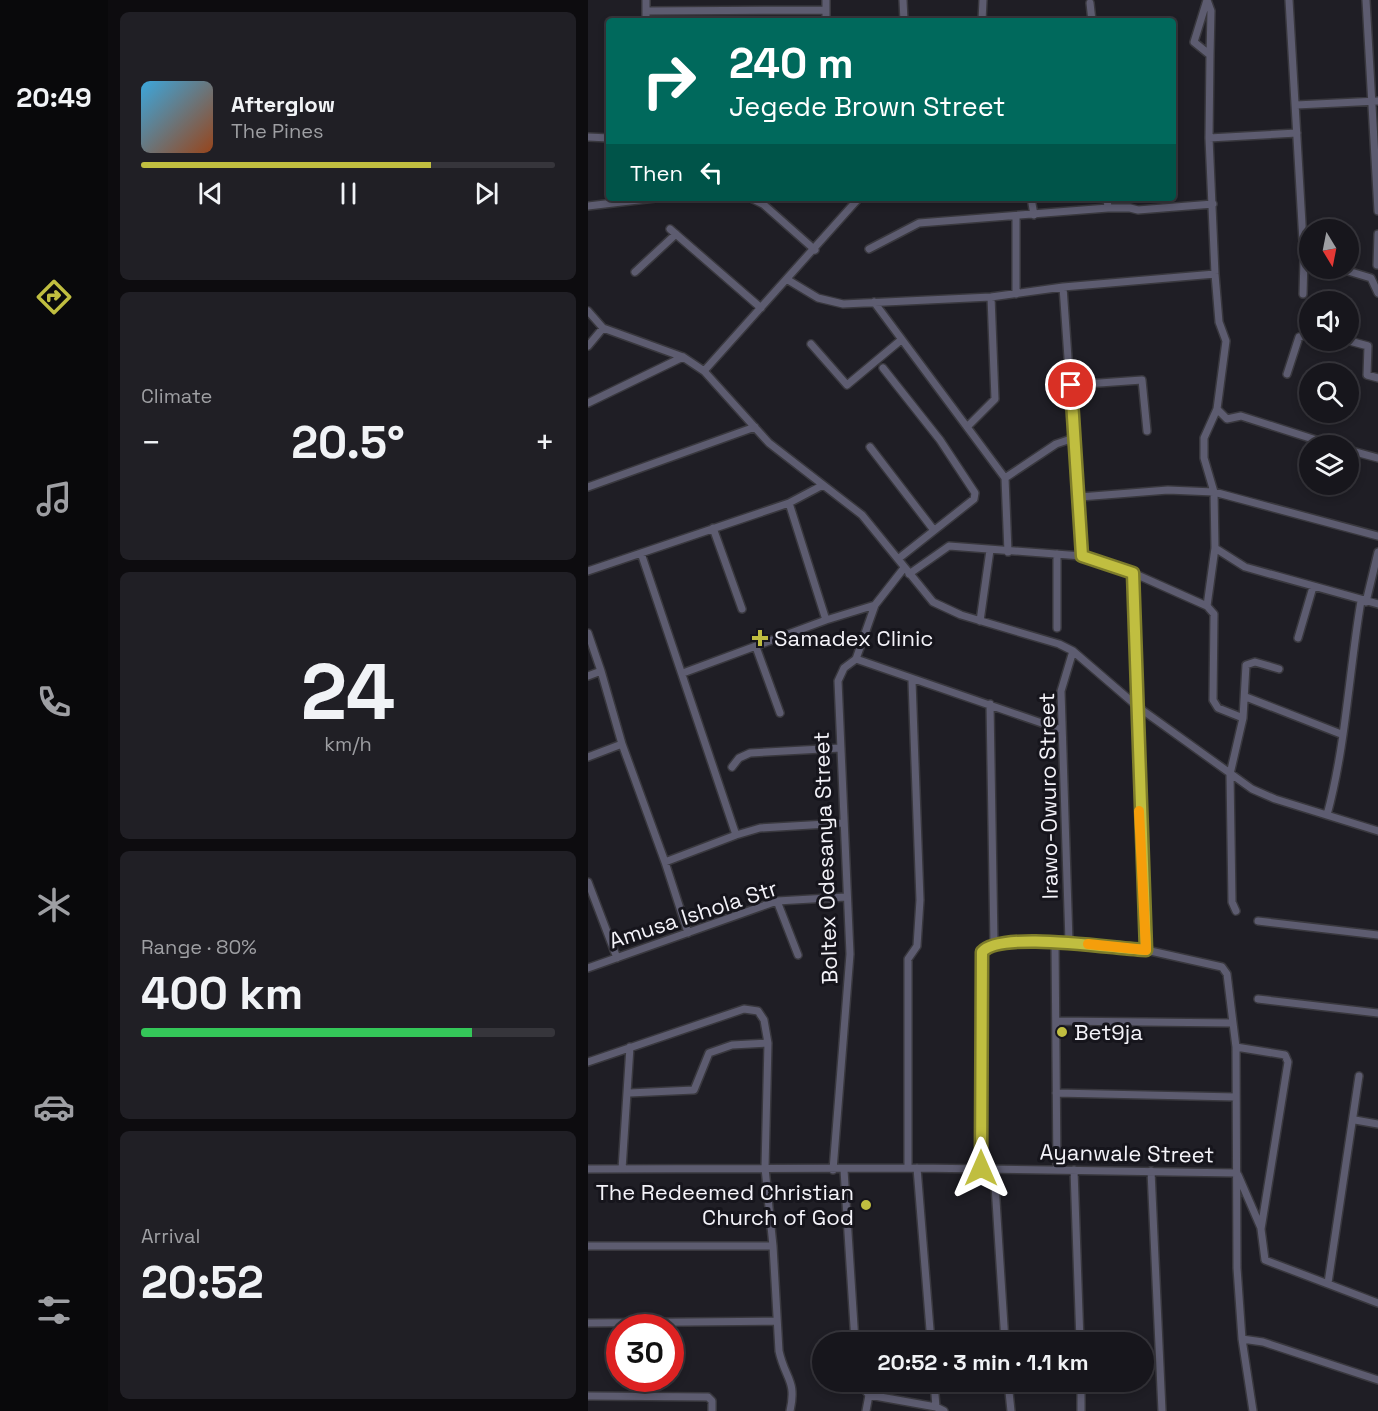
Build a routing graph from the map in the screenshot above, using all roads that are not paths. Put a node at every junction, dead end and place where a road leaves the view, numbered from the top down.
1 (646, 0) edge
2 (826, 0) edge
3 (903, 0) edge
4 (983, 0) edge
5 (1207, 0) edge
6 (1289, 0) edge
7 (1366, 0) edge
8 (1090, 3) dead end
9 (826, 10) junction
10 (646, 11) junction
11 (646, 18) edge
12 (826, 18) edge
13 (903, 18) edge
14 (982, 18) edge
15 (1092, 18) edge
16 (1378, 25) edge
17 (1369, 26) junction
18 (1210, 55) junction
19 (1375, 101) edge
20 (1296, 105) junction
21 (1297, 133) junction
22 (588, 137) edge
23 (606, 138) edge
24 (1209, 138) junction
25 (630, 201) edge
26 (757, 201) edge
27 (856, 201) edge
28 (1032, 201) edge
29 (1107, 201) edge
30 (1213, 204) junction
31 (588, 206) edge
32 (1108, 208) junction
33 (1378, 211) edge
34 (1034, 215) junction
35 (1016, 217) junction
36 (1304, 219) edge
37 (670, 228) dead end
38 (676, 234) junction
39 (1378, 234) edge
40 (869, 249) dead end
41 (815, 250) junction
42 (1377, 265) edge
43 (634, 272) dead end
44 (1215, 274) junction
45 (1359, 274) edge
46 (788, 280) junction
47 (1063, 287) junction
48 (1378, 293) edge
49 (1016, 294) junction
50 (991, 297) junction
51 (874, 302) junction
52 (761, 308) junction
53 (588, 311) edge
54 (603, 328) junction
55 (1299, 337) edge
56 (901, 340) junction
57 (812, 344) dead end
58 (1359, 344) edge
59 (588, 346) edge
60 (683, 357) junction
61 (883, 368) dead end
62 (704, 371) junction
63 (1287, 374) dead end
64 (1378, 378) edge
65 (1071, 385) junction
66 (588, 404) edge
67 (1217, 410) junction
68 (968, 426) junction
69 (755, 428) junction
70 (1147, 431) dead end
71 (1301, 435) edge
72 (1074, 438) junction
73 (870, 447) dead end
74 (1359, 453) edge
75 (1378, 458) edge
76 (1005, 478) junction
77 (823, 485) junction
78 (588, 487) edge
79 (1214, 492) junction
80 (1080, 497) junction
81 (789, 504) junction
82 (713, 528) junction
83 (933, 529) junction
84 (1378, 536) edge
85 (1215, 548) junction
86 (990, 550) junction
87 (1008, 552) junction
88 (1378, 552) edge
89 (641, 553) junction
90 (1057, 554) junction
91 (1082, 556) junction
92 (898, 559) junction
93 (588, 571) edge
94 (907, 571) junction
95 (1133, 573) junction
96 (1312, 587) junction
97 (1364, 601) junction
98 (1378, 604) edge
99 (875, 605) junction
100 (1207, 606) junction
101 (742, 609) dead end
102 (826, 620) junction
103 (980, 621) junction
104 (1057, 628) dead end
105 (588, 633) edge
106 (1298, 638) dead end
107 (756, 647) junction
108 (1073, 651) junction
109 (855, 659) junction
110 (1279, 669) dead end
111 (601, 671) junction
112 (683, 673) junction
113 (588, 676) edge
114 (912, 681) junction
115 (1246, 697) junction
116 (990, 704) junction
117 (1138, 707) junction
118 (780, 713) dead end
119 (1243, 718) junction
120 (1062, 730) junction
121 (1341, 734) junction
122 (622, 744) junction
123 (841, 748) junction
124 (588, 757) edge
125 (732, 767) dead end
126 (1230, 774) junction
127 (1327, 815) junction
128 (844, 823) junction
129 (1378, 831) edge
130 (736, 835) junction
131 (665, 862) junction
132 (588, 882) edge
133 (846, 897) junction
134 (777, 901) junction
135 (1236, 911) dead end
136 (1258, 921) dead end
137 (688, 933) junction
138 (1378, 935) edge
139 (1055, 942) junction
140 (1069, 942) junction
141 (994, 944) junction
142 (1146, 950) junction
143 (798, 955) dead end
144 (617, 958) junction
145 (588, 968) edge
146 (1258, 999) dead end
147 (1378, 1013) edge
148 (1056, 1021) junction
149 (1233, 1023) junction
150 (768, 1043) junction
151 (630, 1047) junction
152 (1236, 1047) junction
153 (588, 1062) edge
154 (1359, 1076) dead end
155 (628, 1093) junction
156 (1056, 1093) junction
157 (1236, 1097) junction
158 (1355, 1120) junction
159 (1378, 1124) edge
160 (765, 1168) junction
161 (908, 1168) junction
162 (917, 1168) junction
163 (981, 1168) junction
164 (588, 1169) edge
165 (622, 1169) junction
166 (994, 1169) junction
167 (833, 1170) junction
168 (844, 1170) junction
169 (1057, 1170) junction
170 (1074, 1170) junction
171 (1151, 1171) junction
172 (1237, 1173) junction
173 (1261, 1229) junction
174 (588, 1246) edge
175 (773, 1246) junction
176 (1328, 1283) junction
177 (1378, 1303) edge
178 (776, 1321) junction
179 (588, 1323) edge
180 (854, 1332) edge
181 (930, 1332) edge
182 (1004, 1332) edge
183 (1080, 1332) edge
184 (1242, 1339) junction
185 (1378, 1380) edge
186 (867, 1392) edge
187 (935, 1392) edge
188 (1009, 1392) edge
189 (1081, 1392) edge
190 (870, 1395) junction
191 (588, 1396) edge
192 (936, 1407) junction
193 (712, 1411) edge
194 (790, 1411) edge
195 (866, 1411) edge
196 (944, 1411) edge
197 (1011, 1411) edge
198 (1082, 1411) edge
199 (1162, 1411) edge
200 (1253, 1411) edge

1 - 10 street
2 - 9 street
3 - 13 street
4 - 14 street
5 - 18 street
5 - 18 street
6 - 20 street
7 - 17 street
8 - 15 street
9 - 10 street
9 - 12 street
10 - 11 street
16 - 17 street
17 - 19 street
18 - 24 street
19 - 20 street
19 - 33 street
20 - 21 street
21 - 24 street
21 - 36 street
22 - 23 street
24 - 30 street
25 - 31 street
26 - 41 street
27 - 41 street
28 - 34 street
29 - 32 street
30 - 32 street
30 - 44 street
32 - 34 street
34 - 35 street
35 - 40 street
35 - 49 street
37 - 38 street
38 - 43 street
38 - 52 street
39 - 42 street
41 - 46 street
44 - 47 street
44 - 67 street
45 - 48 street
46 - 51 street
46 - 52 street
47 - 49 street
47 - 65 street
49 - 50 street
50 - 51 street
50 - 68 street
51 - 56 street
52 - 62 street
53 - 54 street
54 - 59 street
54 - 60 street
55 - 63 street
56 - 57 street
56 - 68 street
58 - 64 street
60 - 62 street
60 - 66 street
61 - 83 street
62 - 69 street
65 - 70 street
65 - 72 street
67 - 71 street
67 - 79 street
68 - 76 street
69 - 77 street
69 - 78 street
72 - 76 street
72 - 80 street
73 - 83 street
74 - 75 street
76 - 87 street
77 - 81 street
77 - 92 street
79 - 80 street
79 - 84 street
79 - 85 street
80 - 91 street
81 - 82 street
81 - 102 street
82 - 89 street
82 - 101 street
83 - 92 street
85 - 96 street
85 - 100 street
86 - 87 street, Boltex Odesanya Street
86 - 94 street, Boltex Odesanya Street
86 - 103 street
87 - 90 street, Boltex Odesanya Street
88 - 97 street
89 - 93 street
89 - 112 street
90 - 91 street, Boltex Odesanya Street
90 - 104 street
91 - 95 street, Boltex Odesanya Street
92 - 94 street
94 - 99 street, Boltex Odesanya Street
94 - 103 street
95 - 100 street, Boltex Odesanya Street
95 - 117 street
96 - 97 street
96 - 106 street
97 - 98 street
97 - 121 street
99 - 102 street
99 - 109 street, Boltex Odesanya Street
100 - 119 street
102 - 107 street
103 - 108 street
105 - 111 street
107 - 112 street
107 - 118 street
108 - 117 street
108 - 120 street, Irawo-Owuro Street
109 - 114 street
109 - 123 street, Boltex Odesanya Street
110 - 115 street
111 - 113 street
111 - 122 street
112 - 130 street
114 - 116 street
114 - 161 street
115 - 119 street
115 - 121 street
116 - 120 street
116 - 141 street
117 - 126 street
117 - 142 street
119 - 126 street
120 - 140 street, Irawo-Owuro Street
121 - 127 street
122 - 124 street
122 - 131 street
123 - 125 street
123 - 128 street, Boltex Odesanya Street
126 - 127 street
126 - 135 street
127 - 129 street
128 - 130 street
128 - 133 street, Boltex Odesanya Street
130 - 131 street
131 - 137 street
132 - 144 street
133 - 134 street, Amusa Ishola Str
133 - 167 street, Boltex Odesanya Street
134 - 137 street, Amusa Ishola Str
134 - 143 street
136 - 138 street
137 - 144 street, Amusa Ishola Str
139 - 140 street
139 - 141 street
139 - 148 street
140 - 142 street
141 - 163 street
142 - 149 street
144 - 145 street, Amusa Ishola Str
146 - 147 street
148 - 149 street
148 - 156 street
149 - 152 street
150 - 151 street
150 - 155 street
150 - 160 street
151 - 153 street
151 - 155 street
152 - 157 street
152 - 173 street
154 - 158 street
155 - 165 street
156 - 157 street
156 - 169 street
157 - 172 street
158 - 159 street
158 - 176 street
160 - 165 street, Ayanwale Street
160 - 167 street, Ayanwale Street
160 - 175 street
161 - 162 street, Ayanwale Street
161 - 168 street, Ayanwale Street
162 - 163 street, Ayanwale Street
162 - 181 street
163 - 166 street, Ayanwale Street
164 - 165 street, Ayanwale Street
166 - 169 street, Ayanwale Street
166 - 182 street
167 - 168 street, Ayanwale Street
168 - 180 street
169 - 170 street, Ayanwale Street
170 - 171 street, Ayanwale Street
170 - 183 street
171 - 172 street, Ayanwale Street
171 - 199 street
172 - 173 street
172 - 184 street
173 - 176 street
174 - 175 street
175 - 178 street
176 - 177 street
178 - 179 street
178 - 194 street
184 - 185 street
184 - 200 street
186 - 190 street
187 - 192 street
188 - 197 street
189 - 198 street
190 - 192 street
190 - 195 street
191 - 193 street
192 - 196 street

